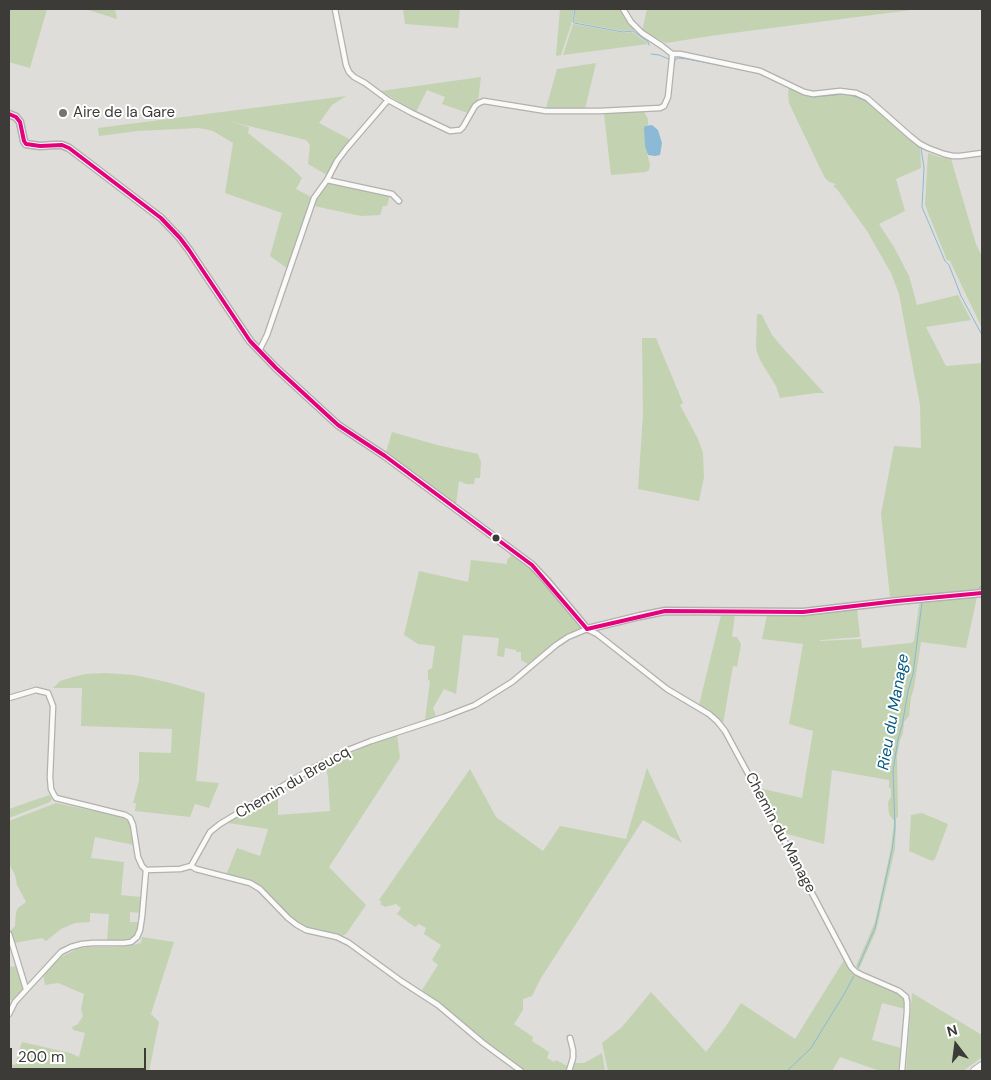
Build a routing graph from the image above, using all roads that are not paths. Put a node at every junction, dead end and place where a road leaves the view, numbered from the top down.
1 (335, 9) edge
2 (623, 9) edge
3 (672, 54) junction
4 (388, 100) junction
5 (9, 114) edge
6 (982, 153) edge
7 (327, 180) junction
8 (399, 201) dead end
9 (259, 351) junction
10 (982, 593) edge
11 (587, 629) junction
12 (9, 698) edge
13 (191, 866) junction
14 (146, 870) junction
15 (9, 934) edge
16 (26, 989) junction
17 (9, 1014) edge
18 (570, 1038) dead end
19 (982, 1066) edge
20 (521, 1071) edge
21 (568, 1071) edge
22 (902, 1071) edge
23 (975, 1071) edge

1 - 4 street
2 - 3 street
3 - 4 street
3 - 6 street
4 - 7 street
5 - 9 street
7 - 8 street
7 - 9 street
9 - 11 street
10 - 11 street
11 - 13 street, Chemin du Breucq
11 - 22 street, Chemin du Manage
12 - 14 street
13 - 14 street
13 - 20 street
14 - 16 street
15 - 16 street
16 - 17 street
18 - 21 street
19 - 23 main road

